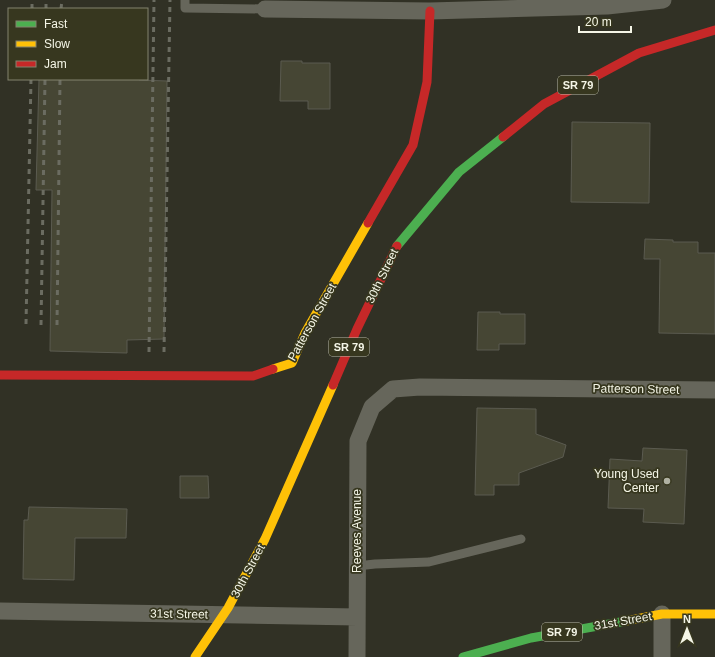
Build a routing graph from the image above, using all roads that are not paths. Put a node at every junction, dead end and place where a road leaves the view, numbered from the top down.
1 (185, 0) edge
2 (663, 0) edge
3 (305, 5) edge
4 (430, 5) edge
5 (265, 9) joint
6 (715, 30) edge
7 (0, 375) edge
8 (715, 390) edge
9 (372, 407) joint
10 (521, 539) dead end
11 (357, 566) junction
12 (0, 610) edge
13 (662, 614) junction
14 (715, 614) edge
15 (357, 617) junction
16 (195, 657) edge
17 (357, 657) edge
18 (463, 657) edge
19 (662, 657) edge

1 - 5 lane
2 - 4 street
3 - 4 street
3 - 5 street
4 - 7 main road, Patterson Street
6 - 16 main road, 30th Street / SR 79
8 - 9 street, Patterson Street
9 - 11 street, Reeves Avenue
10 - 11 lane
11 - 15 street, Reeves Avenue
12 - 15 street, 31st Street
13 - 14 main road, 31st Street / SR 79
13 - 18 main road, 31st Street / SR 79
13 - 19 street
15 - 17 street, Reeves Avenue

